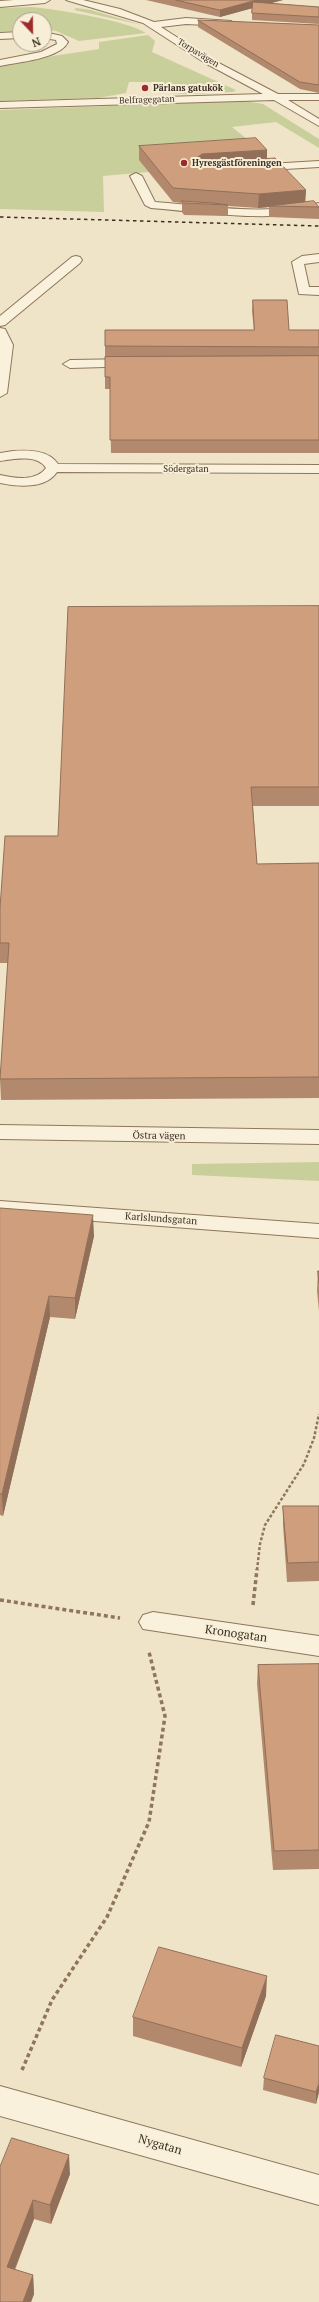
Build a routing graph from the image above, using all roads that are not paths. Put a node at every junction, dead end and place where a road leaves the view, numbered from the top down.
1 (45, 0) edge
2 (70, 0) edge
3 (0, 4) edge
4 (236, 24) edge
5 (153, 25) junction
6 (12, 35) edge
7 (0, 36) edge
8 (52, 37) edge
9 (52, 50) edge
10 (48, 52) edge
11 (0, 63) edge
12 (276, 96) junction
13 (319, 97) edge
14 (0, 105) edge
15 (319, 123) edge
16 (319, 164) edge
17 (242, 169) edge
18 (136, 176) dead end
19 (319, 206) edge
20 (319, 258) edge
21 (76, 260) dead end
22 (319, 291) edge
23 (0, 322) edge
24 (0, 332) edge
25 (145, 363) edge
26 (70, 364) dead end
27 (0, 393) edge
28 (0, 444) edge
29 (5, 456) edge
30 (53, 468) junction
31 (319, 469) edge
32 (2, 482) edge
33 (0, 1132) edge
34 (319, 1136) edge
35 (2, 1207) edge
36 (319, 1231) edge
37 (153, 1622) road end
38 (319, 1646) edge
39 (0, 2101) edge
40 (319, 2190) edge

1 - 3 street
2 - 5 street, Torpavägen
4 - 5 street
5 - 12 street, Torpavägen
6 - 7 street
8 - 9 street
10 - 11 street
12 - 13 street, Belfragegatan
12 - 14 street, Belfragegatan
12 - 15 street, Torpavägen
16 - 17 street
18 - 19 street
20 - 22 street
21 - 23 street
24 - 27 street
25 - 26 street
28 - 29 street
29 - 30 street
30 - 31 street, Södergatan
30 - 32 street
33 - 34 street, Östra vägen
35 - 36 street, Karlslundsgatan
37 - 38 street, Kronogatan
39 - 40 street, Nygatan

